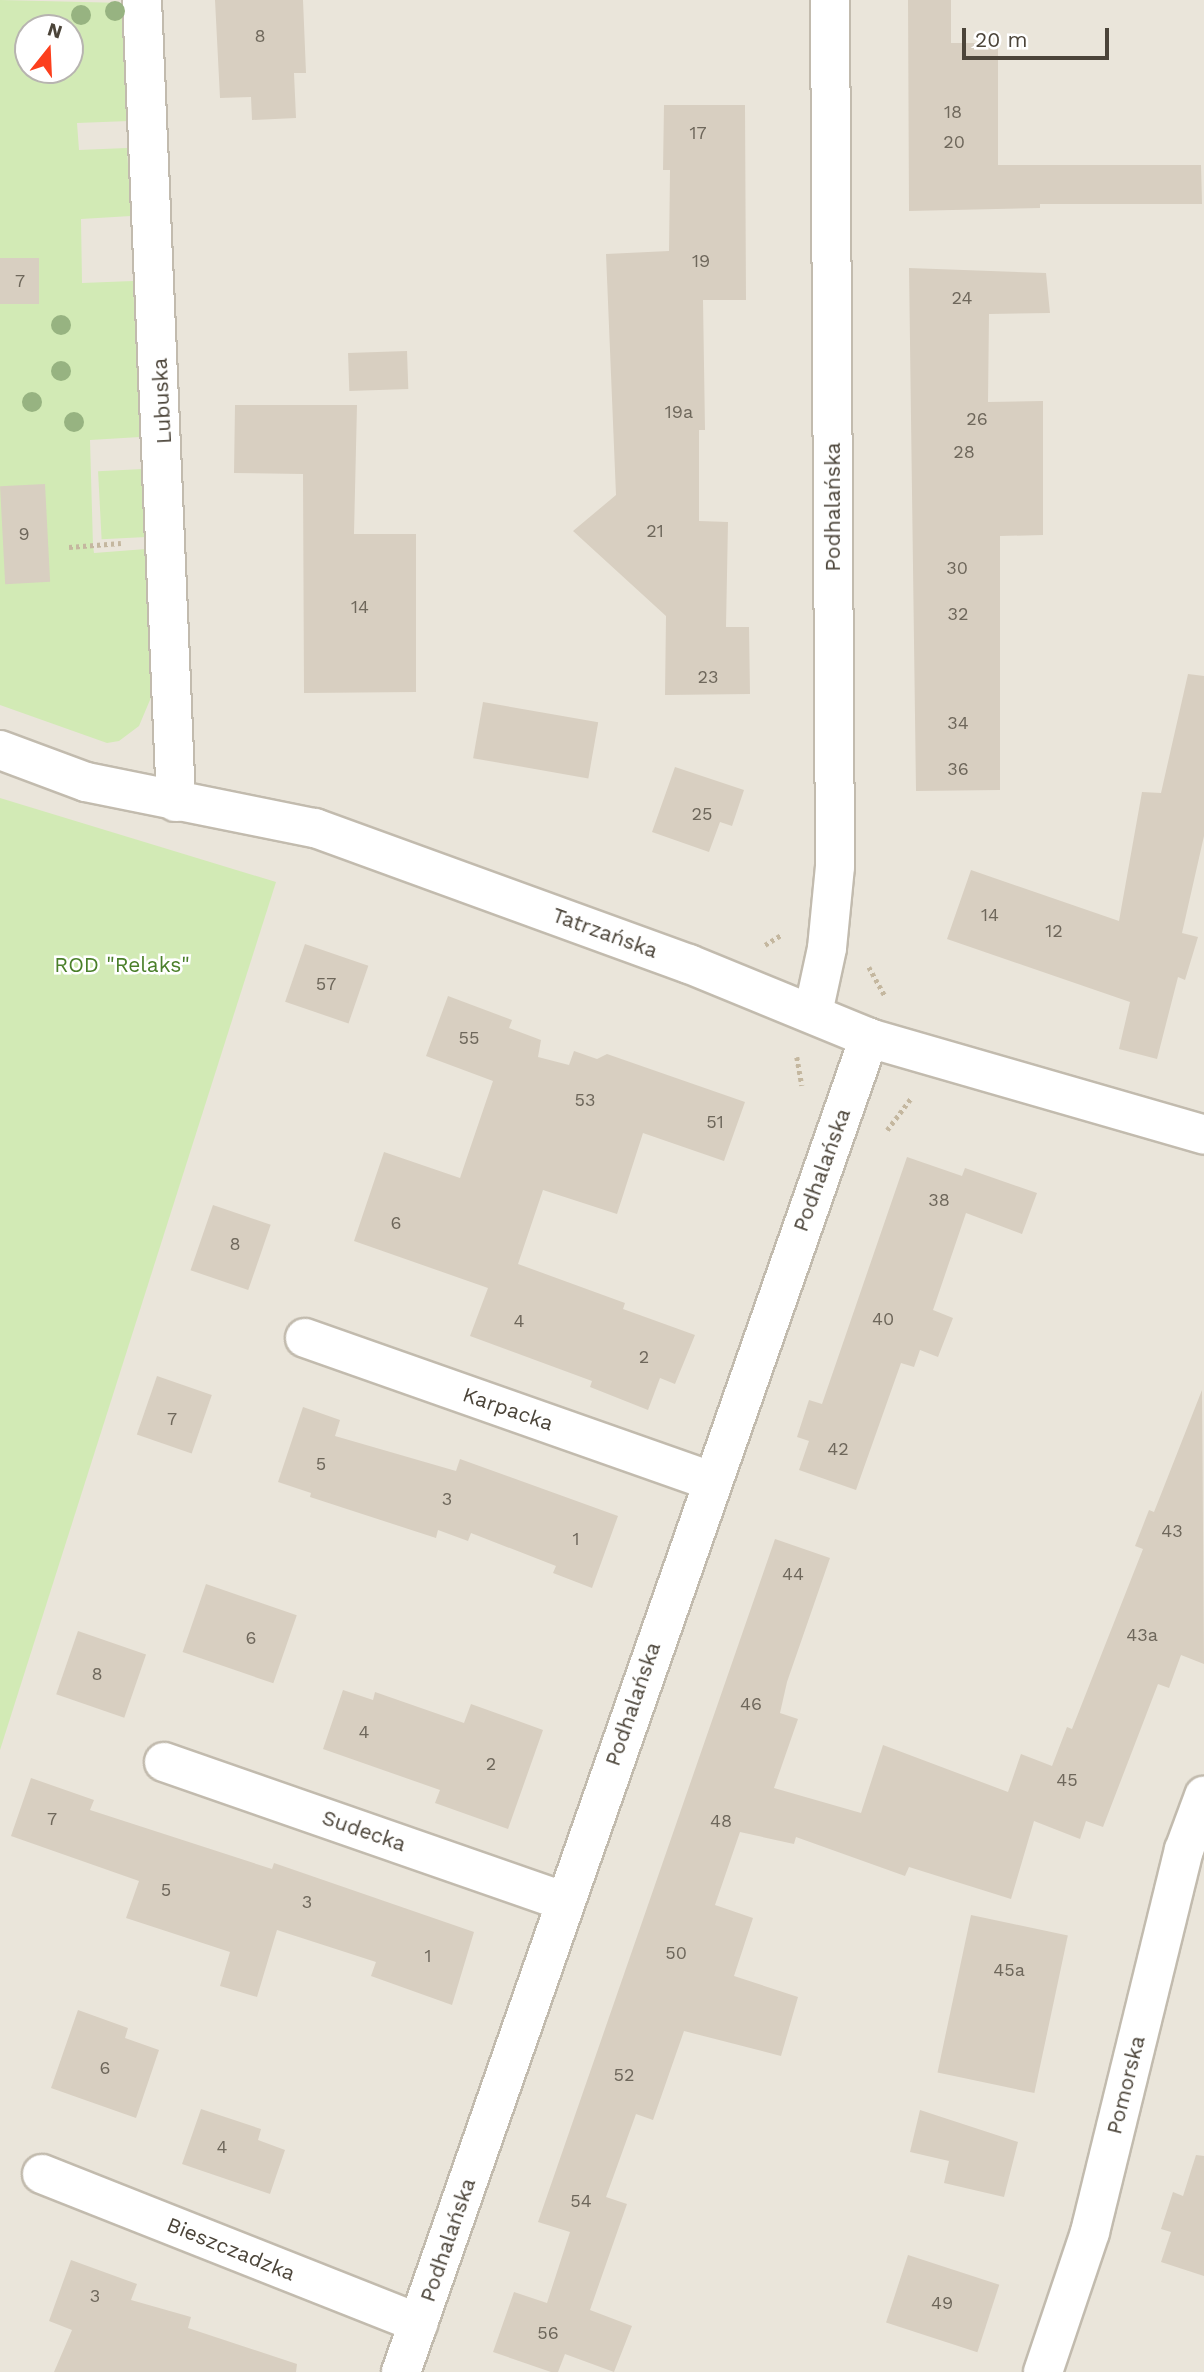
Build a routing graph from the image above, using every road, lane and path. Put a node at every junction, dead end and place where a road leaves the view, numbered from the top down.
1 (142, 0) edge
2 (830, 0) edge
3 (0, 750) edge
4 (176, 802) junction
5 (813, 1013) junction
6 (869, 1038) junction
7 (1204, 1135) edge
8 (305, 1338) dead end
9 (711, 1481) junction
10 (163, 1762) dead end
11 (1204, 1796) edge
12 (564, 1901) junction
13 (42, 2174) dead end
14 (419, 2323) junction
15 (401, 2372) edge
16 (1043, 2372) edge

1 - 4 street, Lubuska
2 - 5 street, Podhalańska
3 - 4 street, Tatrzańska
4 - 5 street, Tatrzańska
5 - 6 street, Tatrzańska
6 - 7 street, Tatrzańska
6 - 9 street, Podhalańska
8 - 9 street, Karpacka
9 - 12 street, Podhalańska
10 - 12 street, Sudecka
11 - 16 street, Pomorska
12 - 14 street, Podhalańska
13 - 14 street, Bieszczadzka
14 - 15 street, Podhalańska

